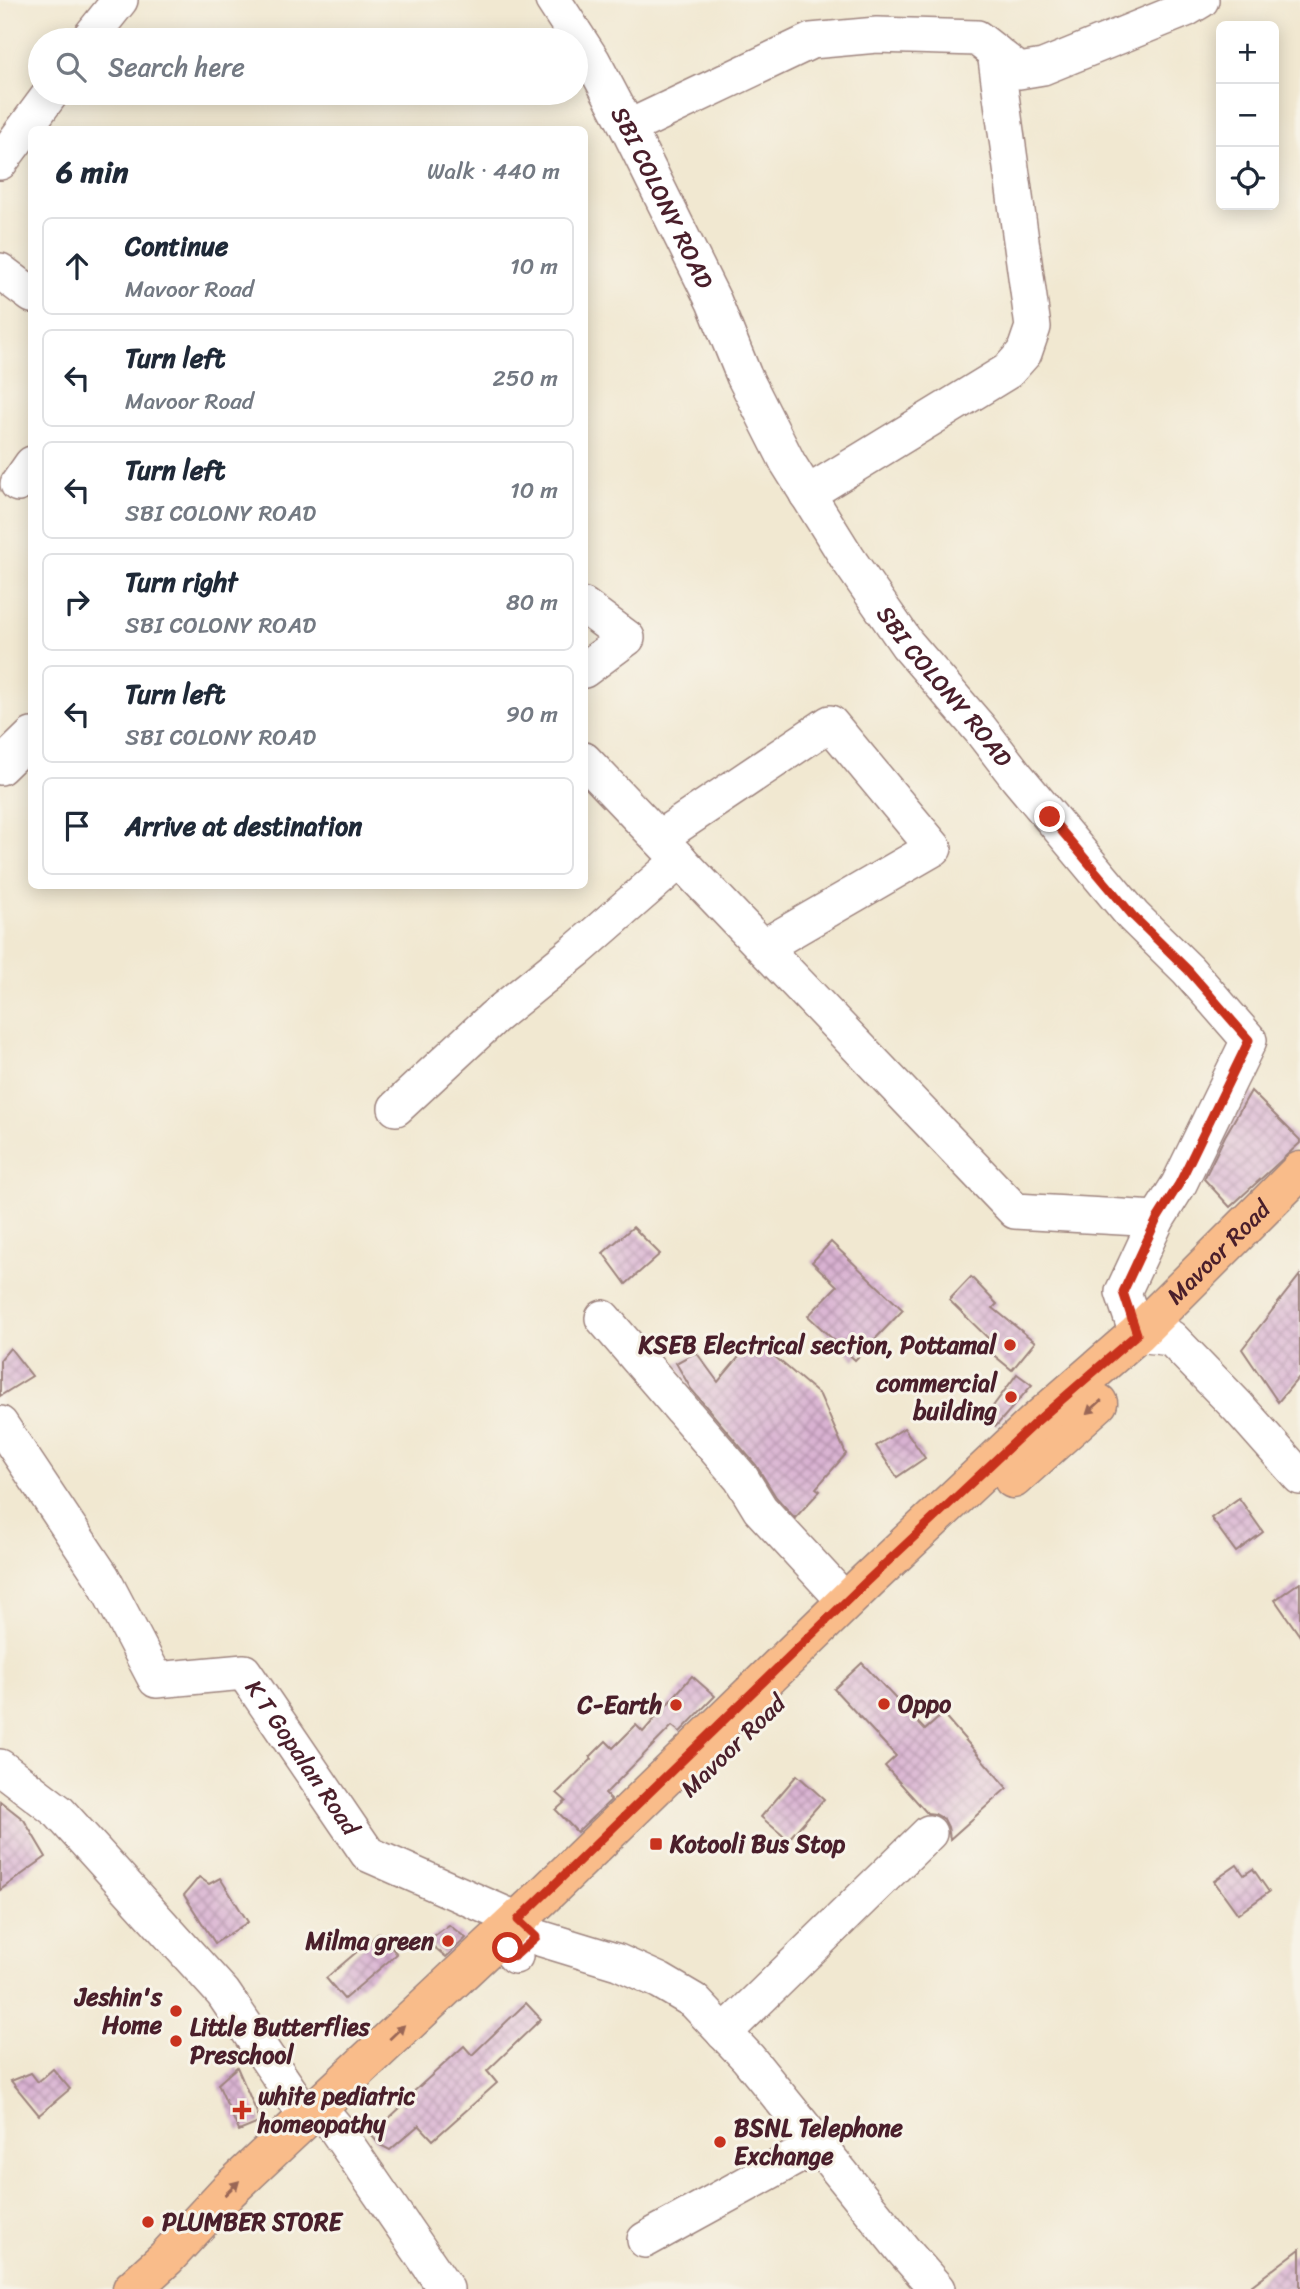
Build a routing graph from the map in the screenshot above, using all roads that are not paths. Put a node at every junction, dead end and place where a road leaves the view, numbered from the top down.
1 (120, 0) edge
2 (553, 0) edge
3 (1201, 0) edge
4 (98, 28) edge
5 (571, 28) edge
6 (995, 52) junction
7 (588, 54) edge
8 (42, 105) edge
9 (628, 128) junction
10 (0, 162) edge
11 (0, 271) edge
12 (28, 292) edge
13 (807, 494) junction
14 (588, 609) edge
15 (588, 667) edge
16 (28, 740) edge
17 (588, 764) edge
18 (0, 767) edge
19 (669, 849) junction
20 (763, 947) junction
21 (396, 1108) dead end
22 (1300, 1171) edge
23 (1300, 1205) edge
24 (1157, 1219) junction
25 (603, 1318) dead end
26 (1154, 1336) junction
27 (0, 1424) edge
28 (1300, 1477) edge
29 (846, 1602) junction
30 (0, 1767) edge
31 (929, 1833) dead end
32 (519, 1940) junction
33 (724, 2033) junction
34 (320, 2117) junction
35 (818, 2145) junction
36 (645, 2240) dead end
37 (132, 2289) edge
38 (169, 2289) edge
39 (446, 2289) edge
40 (936, 2289) edge

1 - 4 street
2 - 5 street, SBI COLONY ROAD
3 - 6 street
6 - 9 street
6 - 13 street
7 - 9 street, SBI COLONY ROAD
8 - 10 street
9 - 13 street, SBI COLONY ROAD
11 - 12 street
13 - 24 street, SBI COLONY ROAD
14 - 15 street
16 - 18 street
17 - 19 street
19 - 20 street
19 - 20 street
19 - 21 street
20 - 24 street
22 - 26 main road, Mavoor Road
23 - 26 main road, Mavoor Road
24 - 26 street, SBI COLONY ROAD
25 - 29 street
26 - 28 street
26 - 29 main road, Mavoor Road
26 -> 32 main road, Mavoor Road
27 - 32 street, K T Gopalan Road
29 - 32 main road, Mavoor Road
30 - 34 street
31 - 33 street
32 - 33 street
32 - 34 main road, Mavoor Road
33 - 35 street
37 -> 34 main road, Mavoor Road
34 - 38 main road, Mavoor Road
34 - 39 street
35 - 36 street
35 - 40 street

